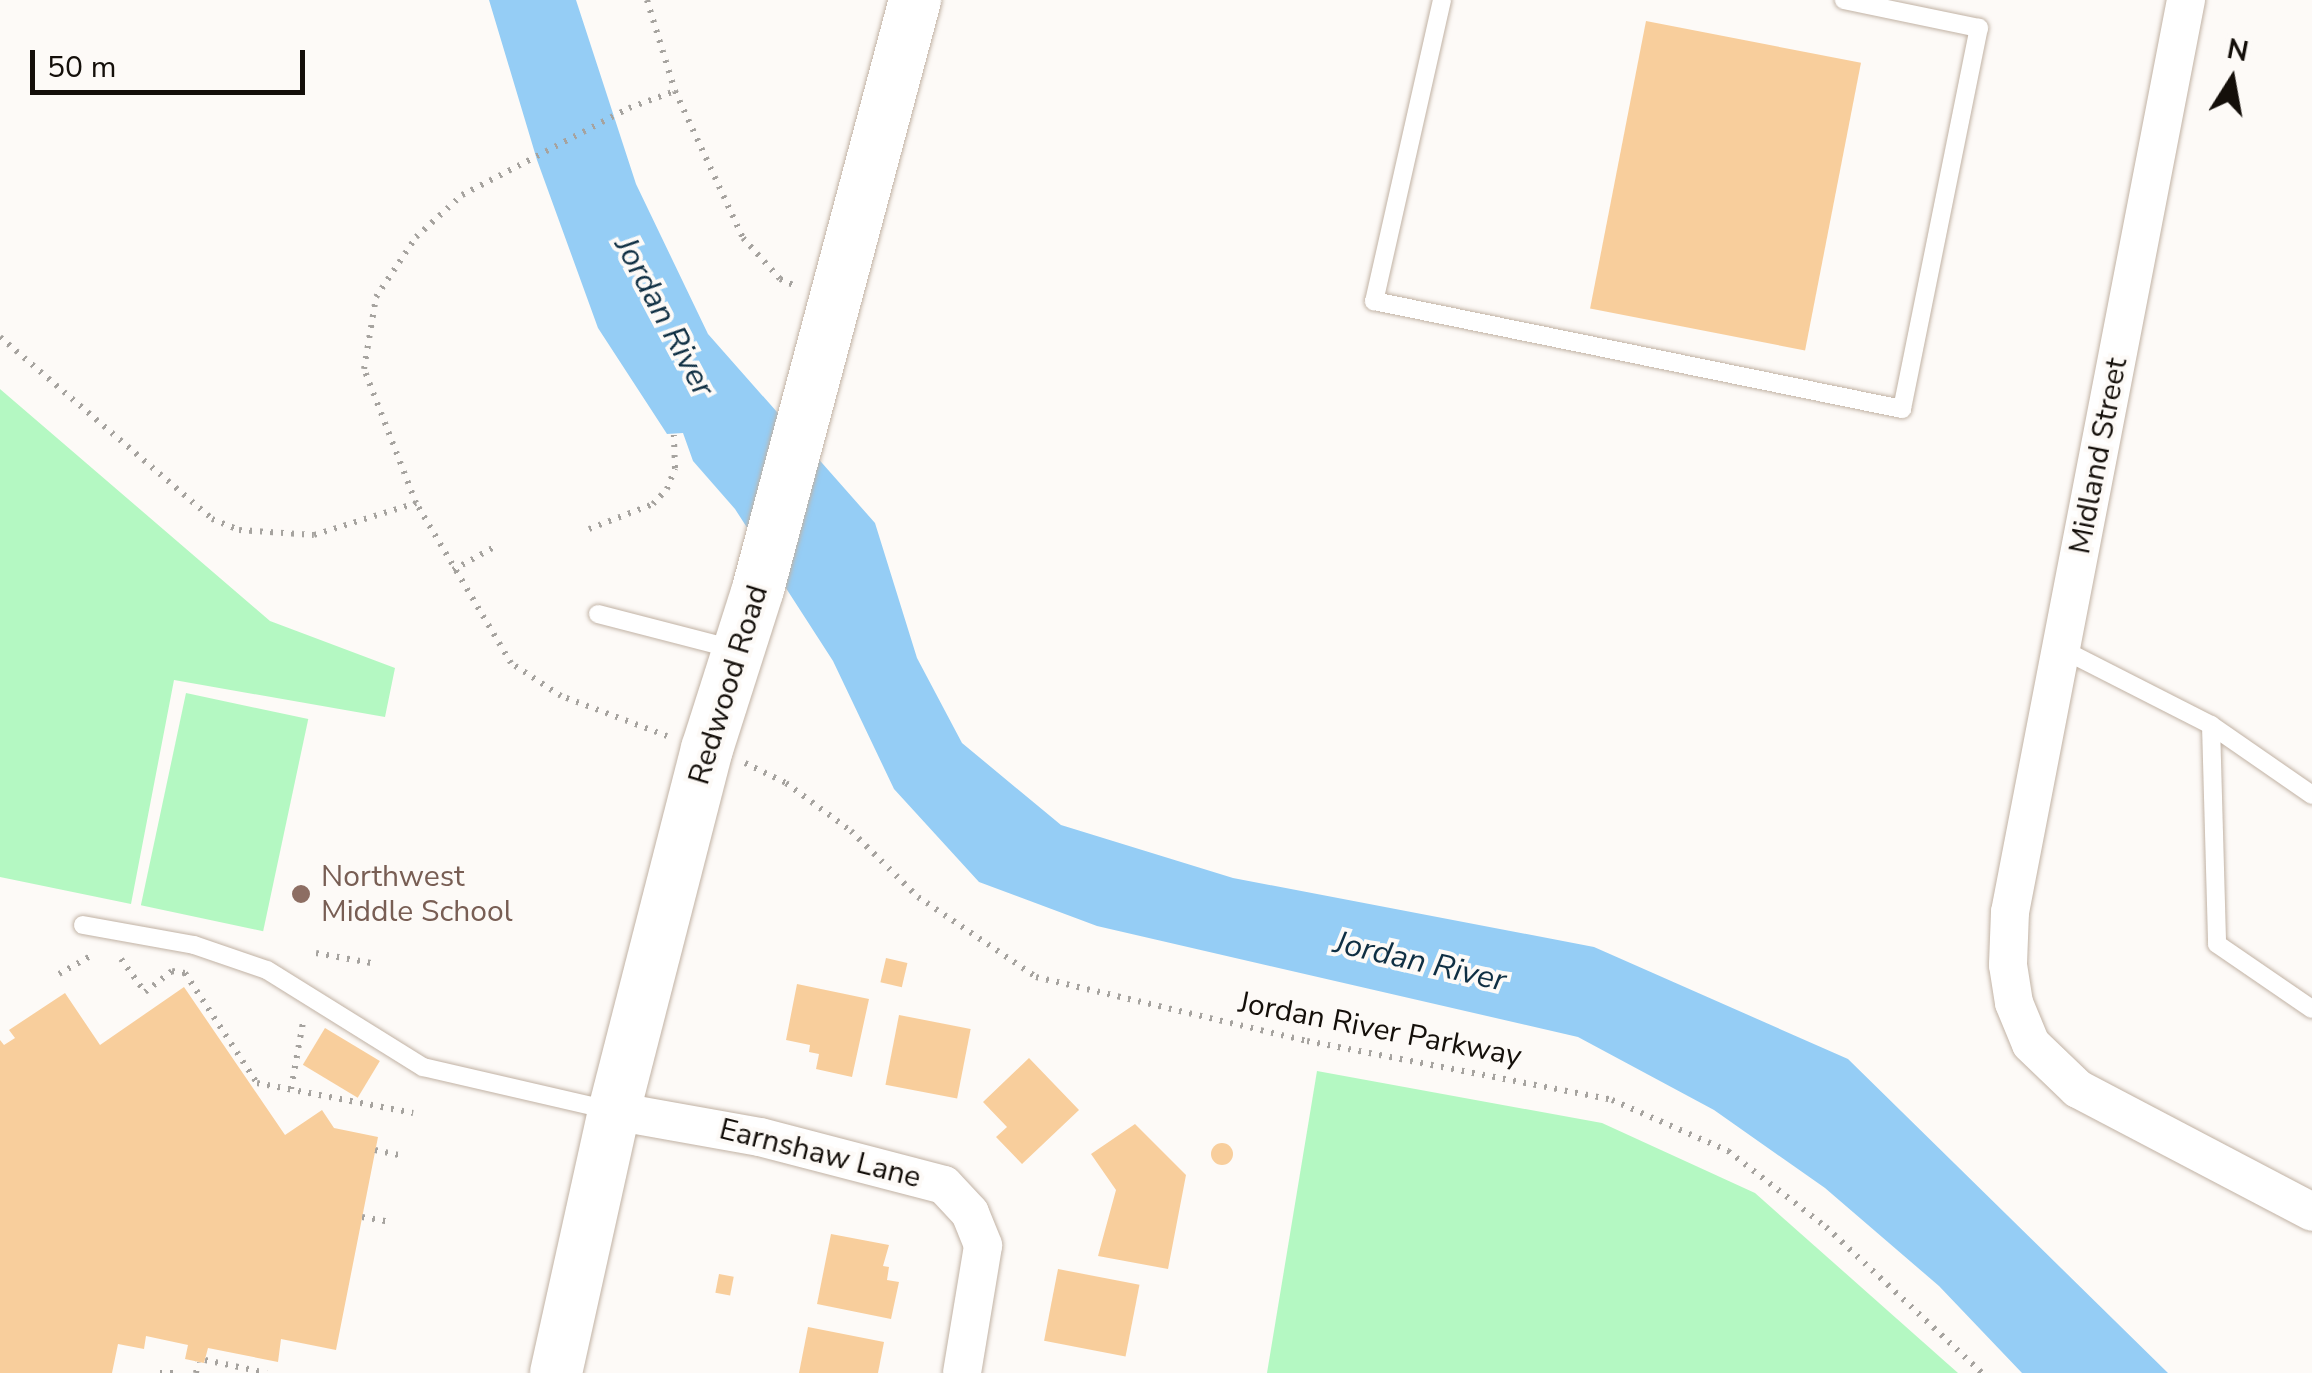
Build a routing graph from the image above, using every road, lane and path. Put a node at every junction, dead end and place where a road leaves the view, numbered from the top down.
1 (647, 0) edge
2 (915, 0) edge
3 (1442, 0) edge
4 (1844, 0) edge
5 (2186, 0) edge
6 (675, 91) junction
7 (834, 304) junction
8 (0, 338) edge
9 (674, 434) dead end
10 (416, 504) junction
11 (588, 529) dead end
12 (498, 545) dead end
13 (453, 570) junction
14 (598, 614) dead end
15 (2062, 649) junction
16 (738, 650) junction
17 (2211, 724) junction
18 (640, 726) dead end
19 (750, 765) dead end
20 (2312, 795) edge
21 (83, 925) dead end
22 (316, 953) dead end
23 (371, 964) dead end
24 (59, 974) dead end
25 (2312, 1009) edge
26 (304, 1017) dead end
27 (290, 1089) junction
28 (614, 1111) junction
29 (413, 1112) dead end
30 (375, 1150) dead end
31 (404, 1156) dead end
32 (2312, 1212) edge
33 (362, 1217) dead end
34 (390, 1222) dead end
35 (160, 1373) edge
36 (173, 1373) edge
37 (196, 1373) edge
38 (267, 1373) edge
39 (556, 1373) edge
40 (962, 1373) edge
41 (1982, 1373) edge

1 - 6 path
2 - 7 main road, Redwood Road
3 - 4 lane
5 - 15 street, Midland Street
6 - 7 path
6 - 10 path
7 - 16 main road, Redwood Road
8 - 10 path
9 - 11 path
10 - 13 path
12 - 13 path
13 - 18 path
14 - 16 lane
15 - 17 lane
15 - 32 street, Midland Street
16 - 28 main road, Redwood Road
17 - 20 lane
17 - 25 lane
19 - 41 path, Jordan River Parkway
21 - 28 lane
22 - 23 path
24 - 27 path
26 - 27 path
27 - 29 path
28 - 39 main road, Redwood Road
28 - 40 street, Earnshaw Lane
30 - 31 path
33 - 34 path
35 - 36 path
37 - 38 path

